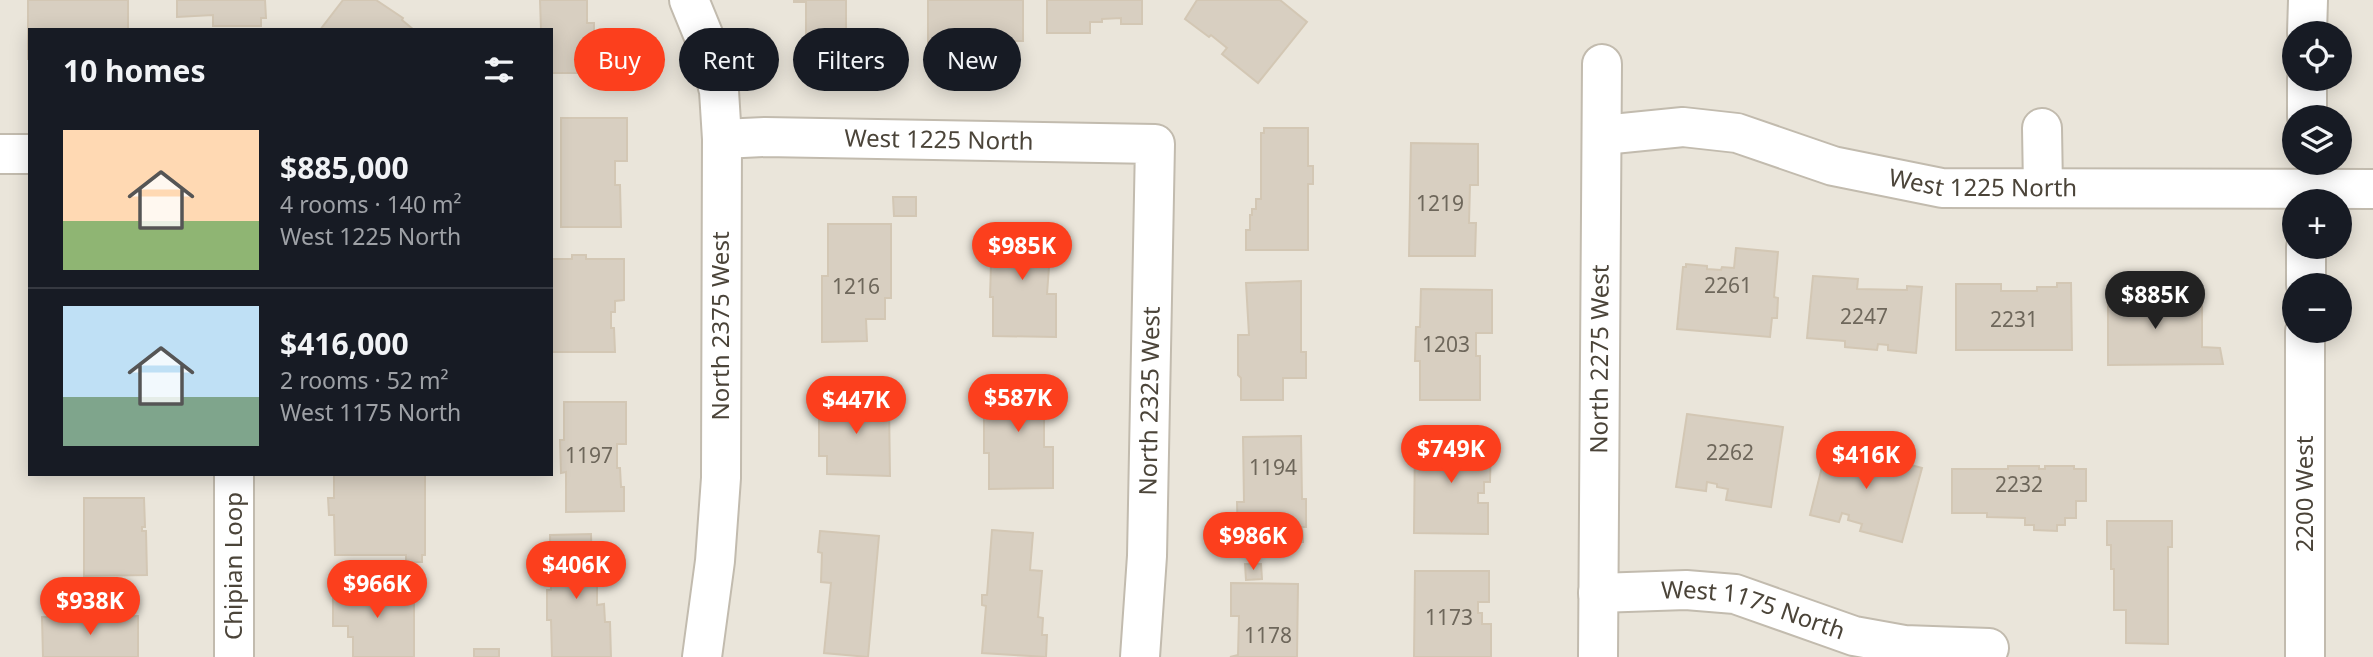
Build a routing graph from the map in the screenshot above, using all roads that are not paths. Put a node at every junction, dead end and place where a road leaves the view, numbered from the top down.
1 (689, 0) edge
2 (2308, 0) edge
3 (2307, 21) edge
4 (1602, 64) dead end
5 (2042, 128) dead end
6 (1603, 135) junction
7 (722, 139) junction
8 (1156, 144) joint
9 (0, 153) edge
10 (28, 154) edge
11 (2306, 184) edge
12 (2043, 188) junction
13 (2373, 189) edge
14 (2305, 343) edge
15 (234, 476) edge
16 (1598, 593) junction
17 (1989, 648) dead end
18 (234, 657) edge
19 (702, 657) edge
20 (1140, 657) edge
21 (1598, 657) edge
22 (2305, 657) edge

1 - 7 street, North 2375 West
2 - 3 street
4 - 6 street, North 2275 West
5 - 12 street
6 - 12 street, West 1225 North
6 - 16 street, North 2275 West
7 - 8 street, West 1225 North
7 - 19 street, North 2375 West
8 - 20 street, North 2325 West
9 - 10 street
11 - 12 street, West 1225 North
11 - 13 street, West 1225 North
14 - 22 street, 2200 West
15 - 18 street, Chipian Loop
16 - 17 street, West 1175 North
16 - 21 street, North 2275 West

